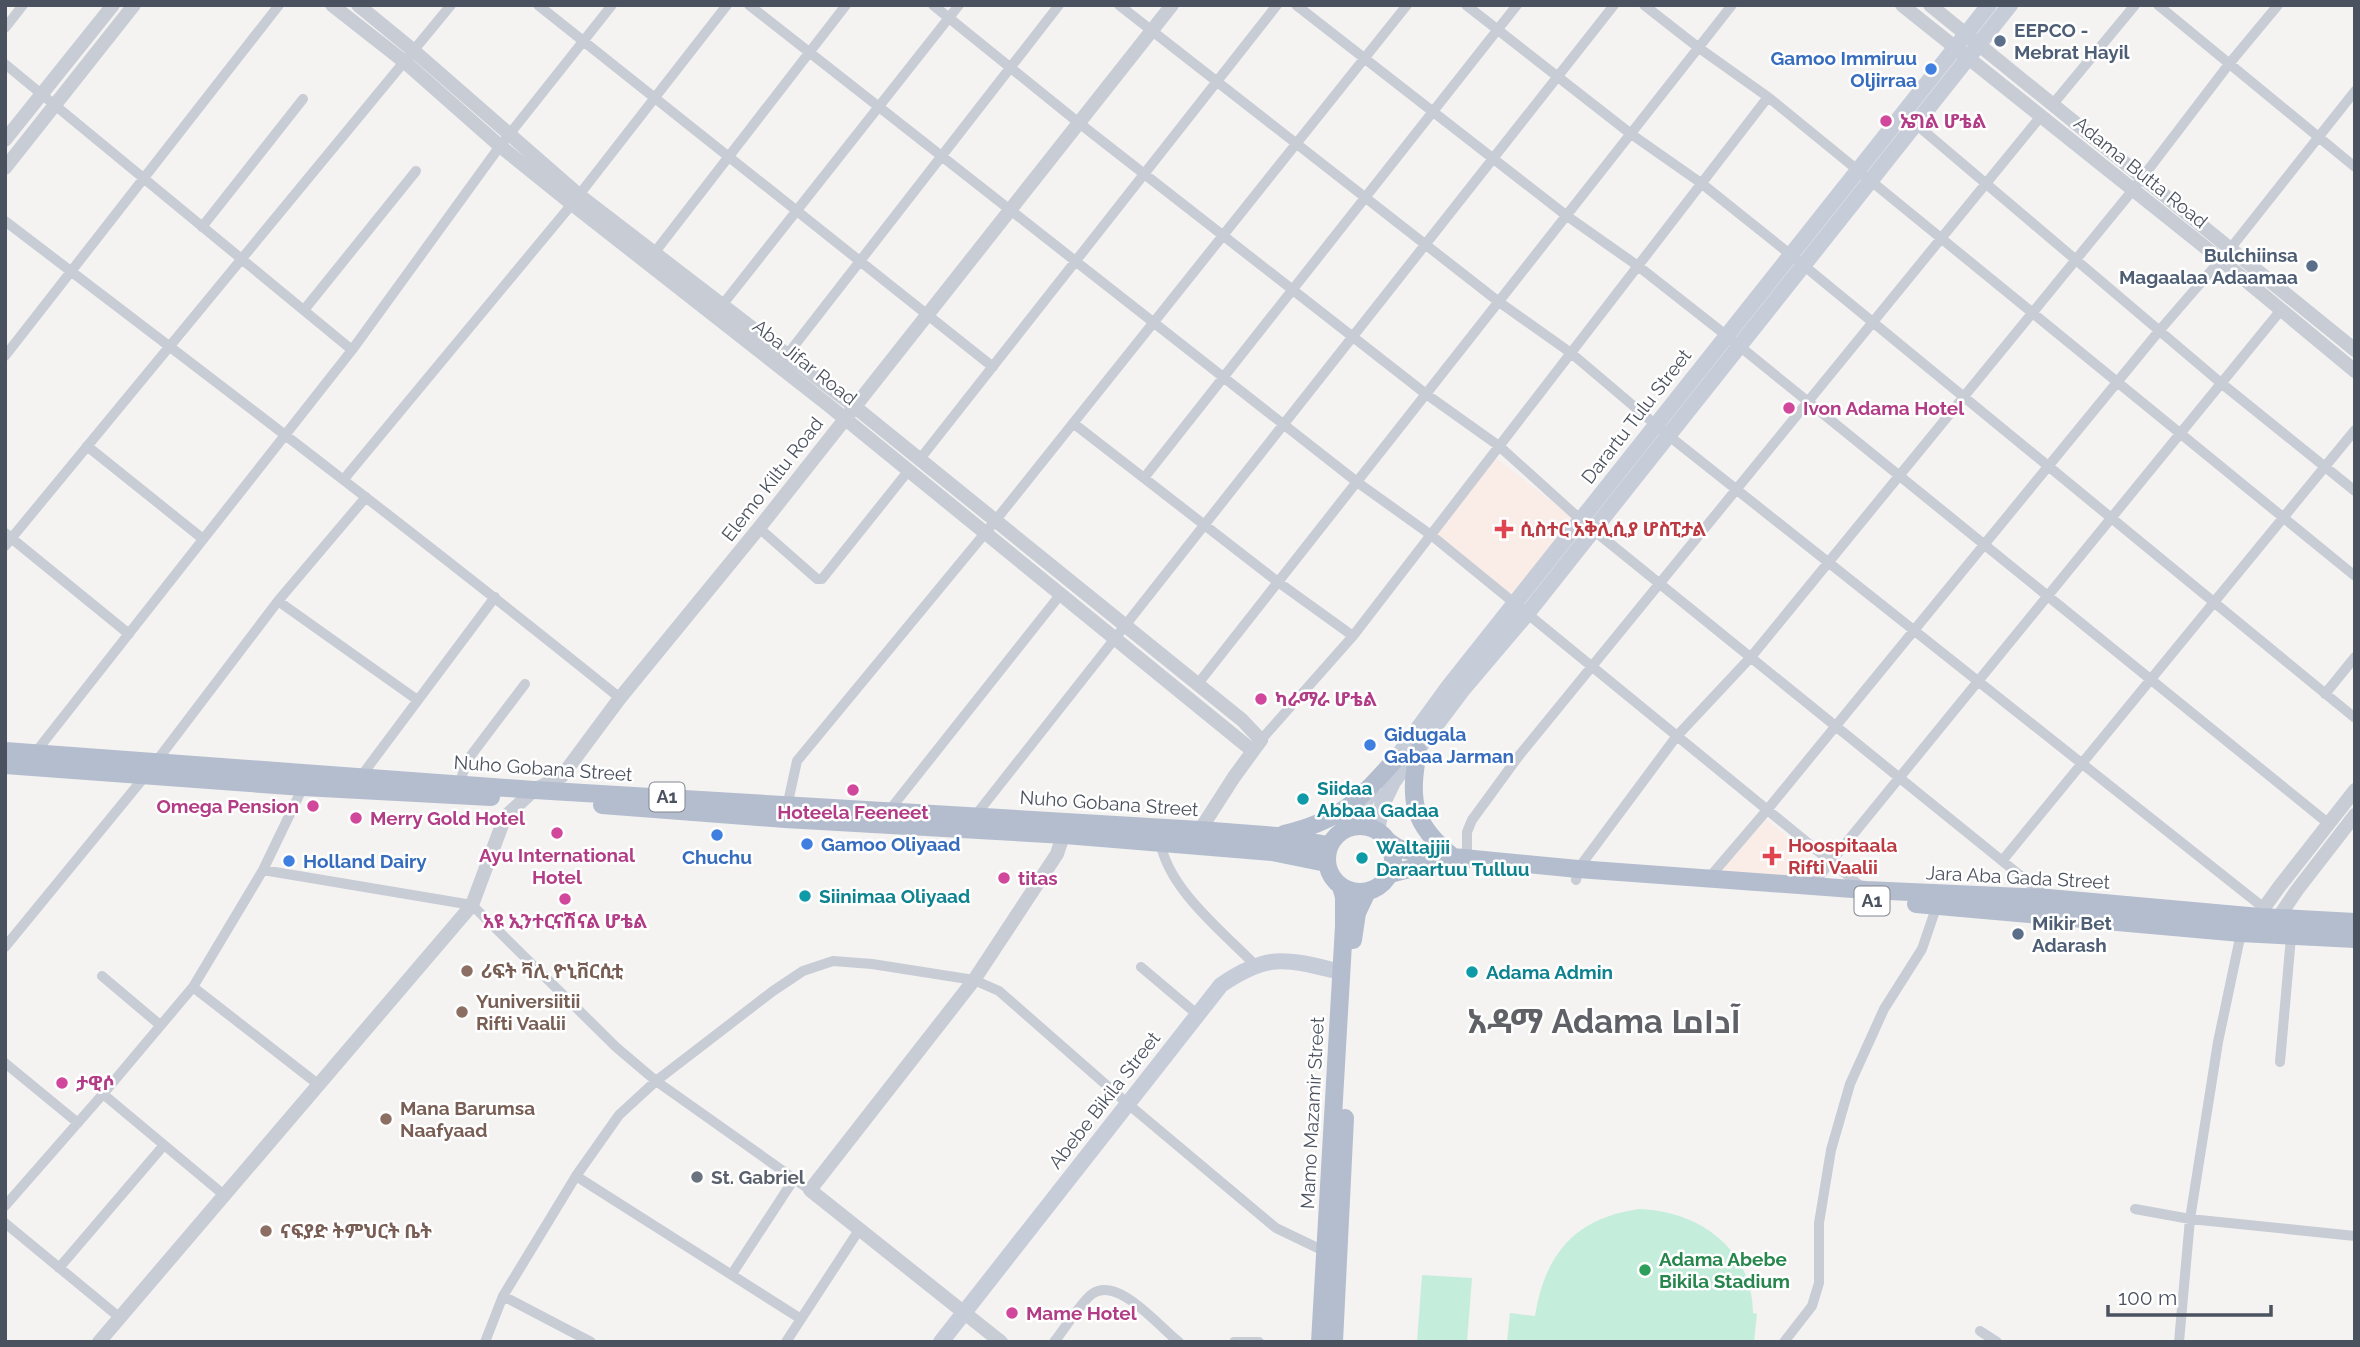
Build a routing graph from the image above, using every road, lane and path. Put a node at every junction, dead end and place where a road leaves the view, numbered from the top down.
1 (23, 5) edge
2 (113, 5) edge
3 (134, 5) edge
4 (279, 5) edge
5 (332, 5) edge
6 (358, 5) edge
7 (451, 5) edge
8 (538, 5) edge
9 (612, 5) edge
10 (727, 5) edge
11 (749, 5) edge
12 (846, 5) edge
13 (933, 5) edge
14 (959, 5) edge
15 (1059, 5) edge
16 (1119, 5) edge
17 (1172, 5) edge
18 (1277, 5) edge
19 (1296, 5) edge
20 (1408, 5) edge
21 (1466, 5) edge
22 (1517, 5) edge
23 (1614, 5) edge
24 (1644, 5) edge
25 (1732, 5) edge
26 (1902, 5) edge
27 (1930, 5) edge
28 (1990, 5) edge
29 (2010, 5) edge
30 (2135, 5) edge
31 (2158, 5) edge
32 (2278, 5) edge
33 (949, 18) junction
34 (5, 28) edge
35 (1497, 30) junction
36 (1152, 32) junction
37 (583, 41) junction
38 (1968, 47) junction
39 (1699, 48) junction
40 (809, 53) junction
41 (410, 57) junction
42 (1365, 59) junction
43 (5, 64) edge
44 (2229, 64) junction
45 (1010, 68) junction
46 (1558, 77) junction
47 (1217, 82) junction
48 (2355, 91) edge
49 (42, 95) junction
50 (1768, 97) junction
51 (654, 98) junction
52 (303, 99) dead end
53 (2053, 104) junction
54 (55, 105) junction
55 (878, 107) junction
56 (1433, 112) junction
57 (2041, 116) junction
58 (1910, 119) junction
59 (1079, 123) junction
60 (1631, 134) junction
61 (2318, 137) junction
62 (5, 140) edge
63 (504, 141) junction
64 (1296, 144) junction
65 (728, 157) junction
66 (940, 157) junction
67 (1493, 159) junction
68 (2355, 167) edge
69 (5, 168) edge
70 (415, 172) dead end
71 (1144, 174) junction
72 (2143, 176) junction
73 (1863, 177) junction
74 (144, 178) junction
75 (1701, 183) junction
76 (1986, 184) junction
77 (2132, 191) junction
78 (1365, 198) junction
79 (575, 200) junction
80 (796, 211) junction
81 (1009, 211) junction
82 (1567, 216) junction
83 (5, 221) edge
84 (202, 227) junction
85 (1223, 236) junction
86 (1941, 240) junction
87 (1425, 245) junction
88 (654, 252) junction
89 (2225, 255) junction
90 (242, 260) junction
91 (1797, 260) junction
92 (2076, 260) junction
93 (859, 261) junction
94 (1075, 262) junction
95 (1638, 266) junction
96 (71, 271) junction
97 (1293, 290) junction
98 (1499, 302) junction
99 (723, 304) junction
100 (304, 310) junction
101 (2281, 310) junction
102 (2032, 314) junction
103 (927, 315) junction
104 (1153, 323) junction
105 (1873, 323) junction
106 (2159, 331) junction
107 (1353, 337) junction
108 (1733, 341) junction
109 (170, 347) junction
110 (2355, 349) edge
111 (352, 350) junction
112 (1571, 353) junction
113 (788, 355) junction
114 (5, 356) edge
115 (993, 367) junction
116 (2355, 371) edge
117 (1223, 378) junction
118 (2116, 383) junction
119 (2221, 383) junction
120 (1426, 394) junction
121 (1964, 397) junction
122 (1808, 402) junction
123 (850, 412) junction
124 (1073, 423) junction
125 (1284, 425) junction
126 (1656, 425) junction
127 (2355, 430) edge
128 (2180, 434) junction
129 (285, 435) junction
130 (1669, 436) junction
131 (87, 446) junction
132 (1499, 446) junction
133 (919, 459) junction
134 (2048, 466) junction
135 (2325, 466) junction
136 (909, 470) junction
137 (1899, 476) junction
138 (1144, 478) junction
139 (344, 479) junction
140 (1357, 482) junction
141 (1737, 489) junction
142 (2355, 491) edge
143 (366, 497) junction
144 (2111, 518) junction
145 (2283, 518) junction
146 (995, 521) junction
147 (1205, 525) junction
148 (1587, 525) junction
149 (759, 528) junction
150 (985, 533) junction
151 (1431, 535) junction
152 (204, 538) junction
153 (7, 539) edge
154 (1984, 545) junction
155 (1829, 562) junction
156 (2355, 576) edge
157 (1278, 582) junction
158 (1660, 584) junction
159 (1060, 595) junction
160 (2048, 596) junction
161 (495, 597) junction
162 (278, 601) junction
163 (2213, 602) junction
164 (1520, 610) junction
165 (1125, 627) junction
166 (1914, 630) junction
167 (129, 634) junction
168 (1353, 636) junction
169 (1115, 640) junction
170 (1751, 657) junction
171 (2355, 657) edge
172 (1591, 667) junction
173 (2151, 680) junction
174 (1978, 681) junction
175 (525, 684) dead end
176 (1197, 685) junction
177 (2325, 694) junction
178 (620, 698) junction
179 (416, 699) junction
180 (2355, 718) edge
181 (1836, 726) junction
182 (1676, 737) junction
183 (1257, 745) junction
184 (5, 751) edge
185 (1418, 751) junction
186 (35, 752) junction
187 (1395, 760) junction
188 (2082, 764) junction
189 (5, 765) edge
190 (151, 768) junction
191 (1899, 778) junction
192 (460, 783) junction
193 (355, 784) junction
194 (303, 788) junction
195 (2355, 790) edge
196 (528, 794) junction
197 (1768, 810) junction
198 (786, 811) junction
199 (888, 812) junction
200 (2355, 815) edge
201 (975, 816) junction
202 (2329, 824) junction
203 (1065, 829) junction
204 (1344, 829) junction
205 (1200, 830) junction
206 (1159, 836) junction
207 (1277, 836) junction
208 (1383, 836) junction
209 (1327, 854) junction
210 (1284, 855) junction
211 (1460, 858) junction
212 (1831, 861) junction
213 (2002, 861) junction
214 (1429, 866) junction
215 (263, 870) junction
216 (1390, 874) junction
217 (1577, 875) junction
218 (1708, 879) junction
219 (1811, 886) junction
220 (1341, 887) junction
221 (1866, 890) junction
222 (1367, 892) junction
223 (2048, 898) junction
224 (1937, 899) junction
225 (472, 905) junction
226 (2267, 914) junction
227 (2355, 922) edge
228 (1349, 927) junction
229 (2254, 934) junction
230 (2291, 937) junction
231 (2355, 939) edge
232 (5, 947) edge
233 (1255, 965) junction
234 (1141, 967) dead end
235 (1341, 972) junction
236 (102, 976) dead end
237 (974, 980) junction
238 (193, 987) junction
239 (1345, 991) junction
240 (1198, 1015) junction
241 (160, 1025) junction
242 (2280, 1062) dead end
243 (5, 1063) edge
244 (656, 1081) junction
245 (319, 1085) junction
246 (103, 1094) junction
247 (1128, 1104) junction
248 (78, 1123) junction
249 (164, 1145) junction
250 (576, 1176) junction
251 (794, 1179) junction
252 (810, 1190) junction
253 (224, 1195) junction
254 (5, 1206) edge
255 (2135, 1209) dead end
256 (2190, 1219) junction
257 (5, 1223) edge
258 (859, 1230) junction
259 (2355, 1236) edge
260 (1331, 1254) junction
261 (60, 1268) junction
262 (732, 1274) junction
263 (503, 1296) junction
264 (965, 1313) junction
265 (119, 1317) junction
266 (801, 1319) junction
267 (1980, 1331) dead end
268 (99, 1342) edge
269 (485, 1342) edge
270 (591, 1342) edge
271 (786, 1342) edge
272 (942, 1342) edge
273 (1001, 1342) edge
274 (1055, 1342) edge
275 (1179, 1342) edge
276 (1234, 1342) edge
277 (1259, 1342) edge
278 (1320, 1342) edge
279 (1334, 1342) edge
280 (1784, 1342) edge
281 (1997, 1342) edge
282 (2179, 1342) edge

1 - 34 street
2 - 49 street
3 - 54 street
4 - 74 street
5 - 41 street, Aba Jifar Road
6 - 41 street, Aba Jifar Road
7 - 41 street
8 - 37 street
9 - 37 street
10 - 51 street
11 - 40 street
12 - 40 street
13 - 33 street
14 - 33 street
15 - 45 street
16 - 36 street
17 - 36 street, Elemo Kiltu Road
18 - 47 street
19 - 42 street
20 - 42 street
21 - 35 street
22 - 35 street
23 - 46 street
24 - 39 street
25 - 39 street
26 - 38 street, Adama Butta Road
27 - 38 street, Adama Butta Road
28 - 38 main road
29 - 38 main road
30 - 53 street
31 - 44 street
32 - 44 street
33 - 45 street
33 - 55 street
35 - 46 street
35 - 56 street
36 - 47 street
36 - 59 street, Elemo Kiltu Road
37 - 51 street
37 - 63 street
38 - 53 street, Adama Butta Road
38 - 57 street, Adama Butta Road
38 - 58 main road, Darartu Tulu Street
39 - 50 street
39 - 60 street
40 - 55 street
40 - 65 street
41 - 63 street, Aba Jifar Road
41 - 90 street
42 - 56 street
42 - 64 street
43 - 49 street
44 - 61 street
44 - 72 street
45 - 59 street
45 - 66 street
46 - 60 street
46 - 67 street
47 - 64 street
47 - 71 street
48 - 61 street
49 - 54 street
49 - 62 street
50 - 73 street
50 - 75 street
51 - 65 street
51 - 79 street
52 - 84 street
53 - 72 street, Adama Butta Road
54 - 69 street
54 - 74 street
55 - 66 street
55 - 80 street
56 - 67 street
56 - 78 street
57 - 76 street
57 - 77 street, Adama Butta Road
58 - 73 main road, Darartu Tulu Street
58 - 76 street
59 - 71 street
59 - 81 street, Elemo Kiltu Road
60 - 75 street
60 - 82 street
61 - 68 street
61 - 89 street
63 - 79 street, Aba Jifar Road
63 - 111 street
64 - 78 street
64 - 85 street
65 - 80 street
65 - 88 street
66 - 81 street
66 - 93 street
67 - 82 street
67 - 87 street
70 - 100 street
71 - 85 street
71 - 94 street
72 - 77 street
72 - 89 street, Adama Butta Road
73 - 86 street
73 - 91 main road, Darartu Tulu Street
74 - 84 street
74 - 96 street
75 - 91 street
75 - 95 street
76 - 86 street
76 - 92 street
77 - 89 street, Adama Butta Road
77 - 92 street
78 - 87 street
78 - 97 street
79 - 88 street, Aba Jifar Road
79 - 123 street, Aba Jifar Road
79 - 139 street
80 - 93 street
80 - 99 street
81 - 94 street
81 - 103 street, Elemo Kiltu Road
82 - 95 street
82 - 98 street
83 - 96 street
84 - 90 street
85 - 97 street
85 - 104 street
86 - 102 street
86 - 105 street
87 - 98 street
87 - 107 street
88 - 99 street, Aba Jifar Road
89 - 101 street, Adama Butta Road
89 - 106 street
89 - 110 street, Adama Butta Road
90 - 100 street
90 - 109 street
91 - 105 street
91 - 108 main road, Darartu Tulu Street
92 - 102 street
92 - 106 street
93 - 103 street
93 - 113 street
94 - 104 street
94 - 115 street
95 - 108 street
95 - 112 street
96 - 109 street
96 - 114 street
97 - 107 street
97 - 117 street
98 - 112 street
98 - 120 street
99 - 113 street, Aba Jifar Road
100 - 111 street
101 - 116 street, Adama Butta Road
101 - 119 street
102 - 118 street
102 - 121 street
103 - 115 street
103 - 123 street, Elemo Kiltu Road
104 - 117 street
104 - 124 street
105 - 121 street
105 - 122 street
106 - 118 street
106 - 119 street
107 - 120 street
107 - 125 street
108 - 122 street
108 - 126 main road, Darartu Tulu Street
108 - 130 main road, Darartu Tulu Street
109 - 129 street
109 - 131 street
111 - 129 street
112 - 126 street
112 - 132 street
113 - 123 street, Aba Jifar Road
115 - 133 street
117 - 125 street
117 - 138 street
118 - 128 street
118 - 134 street
119 - 128 street
119 - 135 street
120 - 132 street
120 - 140 street
121 - 134 street
121 - 137 street
122 - 137 street
122 - 141 street
123 - 133 street, Aba Jifar Road
123 - 136 street, Aba Jifar Road
123 - 149 street, Elemo Kiltu Road
124 - 138 street
124 - 146 street
125 - 140 street
125 - 147 street
126 - 130 street
126 - 148 main road, Darartu Tulu Street
127 - 135 street
128 - 144 street
128 - 145 street
129 - 139 street
129 - 152 street
130 - 141 street
130 - 148 main road, Darartu Tulu Street
131 - 152 street
131 - 153 street
132 - 148 street
132 - 151 street
133 - 146 street, Aba Jifar Road
134 - 144 street
134 - 154 street
135 - 142 street
135 - 145 street
136 - 149 street
136 - 150 street, Aba Jifar Road
137 - 154 street
137 - 155 street
138 - 147 street
139 - 143 street
140 - 151 street
140 - 157 street
141 - 155 street
141 - 158 street
143 - 161 street
143 - 162 street
144 - 160 street
144 - 163 street
145 - 156 street
145 - 163 street
146 - 150 street
146 - 165 street, Aba Jifar Road
147 - 157 street
147 - 165 street
148 - 158 street
148 - 164 main road, Darartu Tulu Street
149 - 178 street, Elemo Kiltu Road
150 - 159 street, Aba Jifar Road
150 - 198 street
151 - 164 street
151 - 168 street
152 - 167 street
153 - 167 street
154 - 160 street
154 - 166 street
155 - 166 street
155 - 170 street
157 - 168 street
157 - 176 street
158 - 170 street
158 - 172 street
159 - 169 street, Aba Jifar Road
159 - 199 street
160 - 173 street
160 - 174 street
161 - 178 street
161 - 179 street
162 - 179 street
162 - 190 street
163 - 173 street
163 - 177 street
164 - 172 street
164 - 185 main road, Darartu Tulu Street
164 - 187 main road, Darartu Tulu Street
165 - 169 street
165 - 176 street, Aba Jifar Road
166 - 174 street
166 - 181 street
167 - 186 street
168 - 183 street
169 - 183 street, Aba Jifar Road
169 - 201 street
170 - 181 street
170 - 182 street
171 - 177 street
172 - 182 street
172 - 211 street
173 - 188 street
173 - 202 street
174 - 188 street
174 - 191 street
175 - 192 street
176 - 183 street, Aba Jifar Road
177 - 180 street
178 - 196 street, Elemo Kiltu Road
179 - 193 street
181 - 191 street
181 - 197 street
182 - 197 street
182 - 217 street
183 - 205 street
184 - 186 main road, Nuho Gobana Street / A1
185 - 208 main road, Darartu Tulu Street
185 - 211 main road
186 - 190 main road, Nuho Gobana Street / A1
187 - 204 main road, Darartu Tulu Street
187 - 207 main road
188 - 213 street
188 - 226 street
189 - 190 main road, Nuho Gobana Street / A1
190 - 193 main road, Nuho Gobana Street / A1
190 - 194 main road, Nuho Gobana Street / A1
190 - 232 street
191 - 212 street
191 - 213 street
192 - 193 main road, Nuho Gobana Street / A1
192 - 196 main road, Nuho Gobana Street / A1
193 - 194 main road, Nuho Gobana Street / A1
193 - 196 main road, Nuho Gobana Street / A1
194 - 215 street
195 - 202 street
196 - 198 main road, Nuho Gobana Street / A1
196 - 225 street
197 - 212 street
197 - 218 street
198 - 199 main road, Nuho Gobana Street / A1
198 - 203 main road, Nuho Gobana Street / A1
199 - 201 main road, Nuho Gobana Street / A1
200 - 226 street
201 - 203 main road, Nuho Gobana Street / A1
202 - 226 street
203 - 206 main road, Nuho Gobana Street / A1
203 - 237 street
204 - 208 main road
204 - 209 main road
205 - 206 main road, Nuho Gobana Street / A1
205 - 207 main road, Nuho Gobana Street / A1
206 - 210 main road, Nuho Gobana Street / A1
206 - 233 street
207 - 209 main road, Nuho Gobana Street / A1
208 - 211 main road, Jara Aba Gada Street / A1
208 - 216 main road
209 - 210 main road, Nuho Gobana Street / A1
209 - 220 main road
210 - 228 main road
211 - 217 main road, Jara Aba Gada Street / A1
212 - 219 street
212 - 221 street
213 - 223 street
214 - 216 main road, Jara Aba Gada Street / A1
214 - 217 main road, Jara Aba Gada Street / A1
214 - 228 main road
215 - 225 street
215 - 238 street
216 - 222 main road
217 - 218 main road, Jara Aba Gada Street / A1
217 - 224 main road, Jara Aba Gada Street / A1
218 - 219 main road, Jara Aba Gada Street / A1
219 - 221 main road, Jara Aba Gada Street / A1
220 - 222 main road
220 - 228 main road, Mamo Mazamir Street
221 - 224 main road, Jara Aba Gada Street / A1
222 - 228 main road, Mamo Mazamir Street
223 - 224 main road, Jara Aba Gada Street / A1
223 - 226 main road, Jara Aba Gada Street / A1
224 - 229 main road, Jara Aba Gada Street / A1
224 - 280 street
225 - 244 street
225 - 245 street
226 - 227 main road, Jara Aba Gada Street / A1
226 - 229 street
228 - 235 main road, Mamo Mazamir Street
228 - 239 main road, Mamo Mazamir Street
229 - 230 main road, Jara Aba Gada Street / A1
229 - 256 street
230 - 231 main road, Jara Aba Gada Street / A1
230 - 242 street
233 - 235 main road, Abebe Bikila Street
233 - 240 main road, Abebe Bikila Street
234 - 240 street
235 - 239 main road, Mamo Mazamir Street
236 - 241 street
237 - 244 street
237 - 247 street
237 - 252 street
238 - 241 street
238 - 245 street
239 - 260 main road, Mamo Mazamir Street
240 - 247 main road, Abebe Bikila Street
241 - 246 street
243 - 248 street
244 - 250 street
244 - 251 street
245 - 253 street
246 - 248 street
246 - 249 street
247 - 260 street
247 - 264 main road, Abebe Bikila Street
248 - 254 street
249 - 253 street
249 - 261 street
250 - 262 street
250 - 263 street
251 - 252 street
251 - 262 street
252 - 258 street
253 - 265 street
255 - 256 street
256 - 259 street
256 - 282 street
257 - 261 street
258 - 264 street
258 - 266 street
260 - 278 main road, Mamo Mazamir Street
260 - 279 main road, Mamo Mazamir Street
261 - 265 street
262 - 266 street
263 - 269 street
263 - 270 street
264 - 272 main road, Abebe Bikila Street
264 - 273 street
265 - 268 street
266 - 271 street
267 - 281 street
274 - 275 street
276 - 277 street

